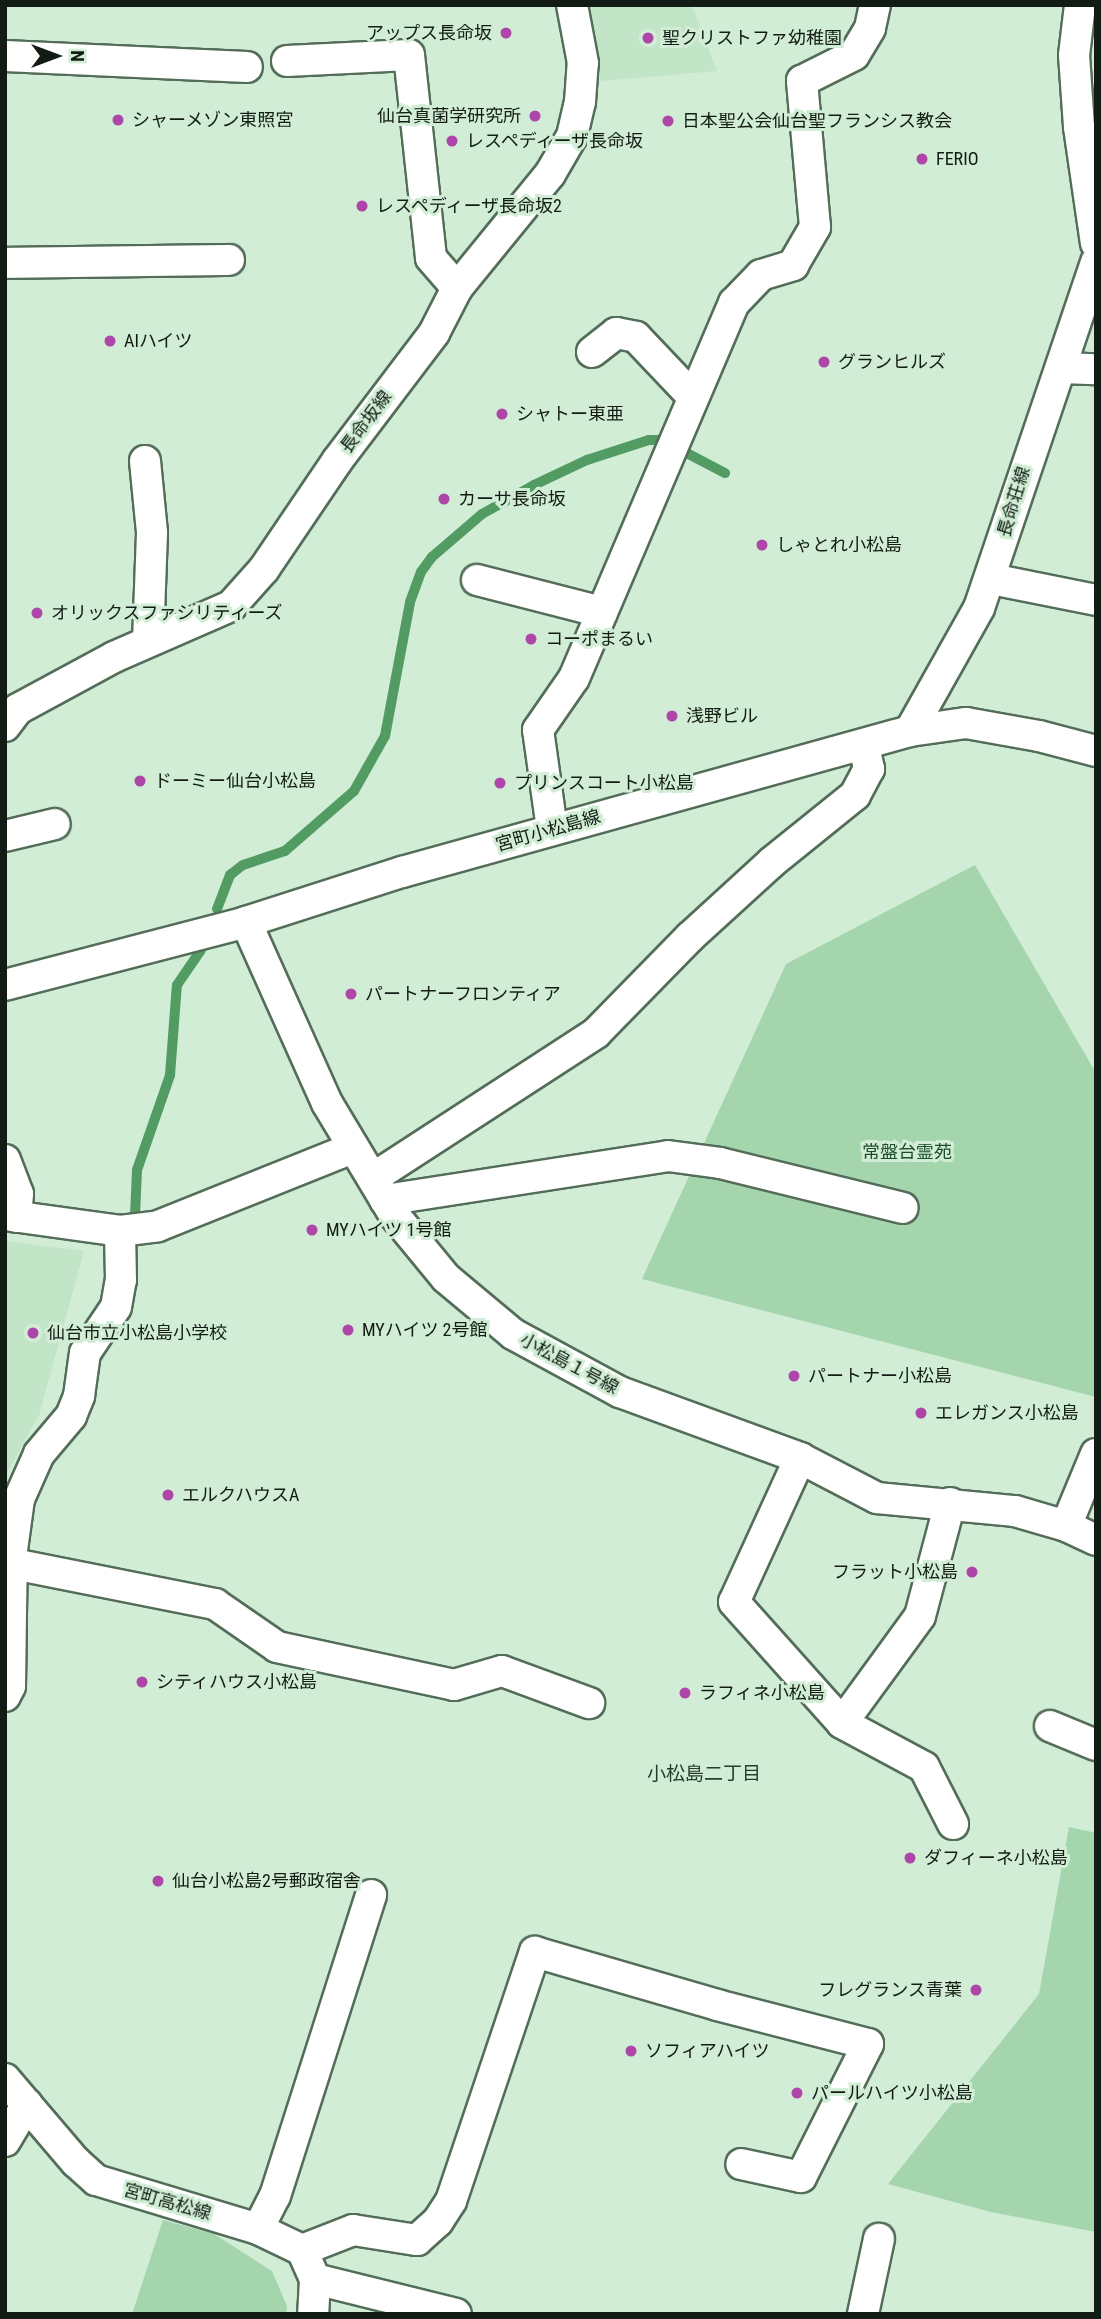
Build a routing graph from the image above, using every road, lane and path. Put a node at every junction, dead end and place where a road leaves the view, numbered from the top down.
1 (572, 5) edge
2 (875, 5) edge
3 (1080, 5) edge
4 (5, 56) edge
5 (287, 61) dead end
6 (247, 66) dead end
7 (1096, 243) edge
8 (229, 260) dead end
9 (1096, 262) edge
10 (5, 263) edge
11 (457, 288) junction
12 (592, 352) dead end
13 (1060, 368) junction
14 (1096, 369) edge
15 (693, 397) junction
16 (145, 461) dead end
17 (991, 579) junction
18 (477, 580) dead end
19 (1096, 600) edge
20 (602, 612) junction
21 (148, 641) junction
22 (5, 726) edge
23 (910, 731) junction
24 (864, 745) junction
25 (1096, 751) edge
26 (55, 824) dead end
27 (552, 829) junction
28 (5, 836) edge
29 (246, 922) junction
30 (5, 985) edge
31 (353, 1148) junction
32 (5, 1160) edge
33 (379, 1189) junction
34 (902, 1209) dead end
35 (11, 1216) edge
36 (120, 1231) junction
37 (1096, 1454) edge
38 (800, 1458) junction
39 (950, 1503) junction
40 (1066, 1526) junction
41 (1096, 1540) edge
42 (10, 1555) edge
43 (5, 1696) edge
44 (589, 1703) dead end
45 (842, 1723) junction
46 (1050, 1726) dead end
47 (1096, 1745) edge
48 (953, 1824) dead end
49 (371, 1895) dead end
50 (5, 2078) edge
51 (27, 2104) junction
52 (5, 2141) edge
53 (741, 2164) dead end
54 (258, 2229) junction
55 (879, 2239) dead end
56 (302, 2250) junction
57 (315, 2279) junction
58 (313, 2314) edge
59 (456, 2314) edge
60 (863, 2314) edge

1 - 11 street, 長命坂線
2 - 15 street
3 - 7 street
4 - 6 street
5 - 11 street
8 - 10 street
9 - 13 street, 長命荘線
11 - 21 street, 長命坂線
12 - 15 street
13 - 14 street
13 - 17 street, 長命荘線
15 - 20 street
16 - 21 street
17 - 19 street
17 - 23 street, 長命荘線
18 - 20 street
20 - 27 street
21 - 22 street, 長命坂線
23 - 24 street, 宮町小松島線
23 - 25 street, 宮町小松島線
24 - 27 street, 宮町小松島線
24 - 33 street
26 - 28 street
27 - 29 street, 宮町小松島線
29 - 30 street, 宮町小松島線
29 - 31 street, 小松島１号線
31 - 33 street, 小松島１号線
31 - 36 street
32 - 35 street
33 - 34 street
33 - 38 street, 小松島１号線
35 - 36 street
36 - 42 street
37 - 40 street
38 - 39 street, 小松島１号線
38 - 45 street
39 - 40 street, 小松島１号線
39 - 45 street
40 - 41 street, 小松島１号線
42 - 43 street
42 - 44 street
45 - 48 street
46 - 47 street
49 - 54 street
50 - 51 street, 宮町高松線
51 - 52 street
51 - 54 street, 宮町高松線
53 - 56 street
54 - 56 street, 宮町高松線
55 - 60 street
56 - 57 street
57 - 58 street
57 - 59 street

